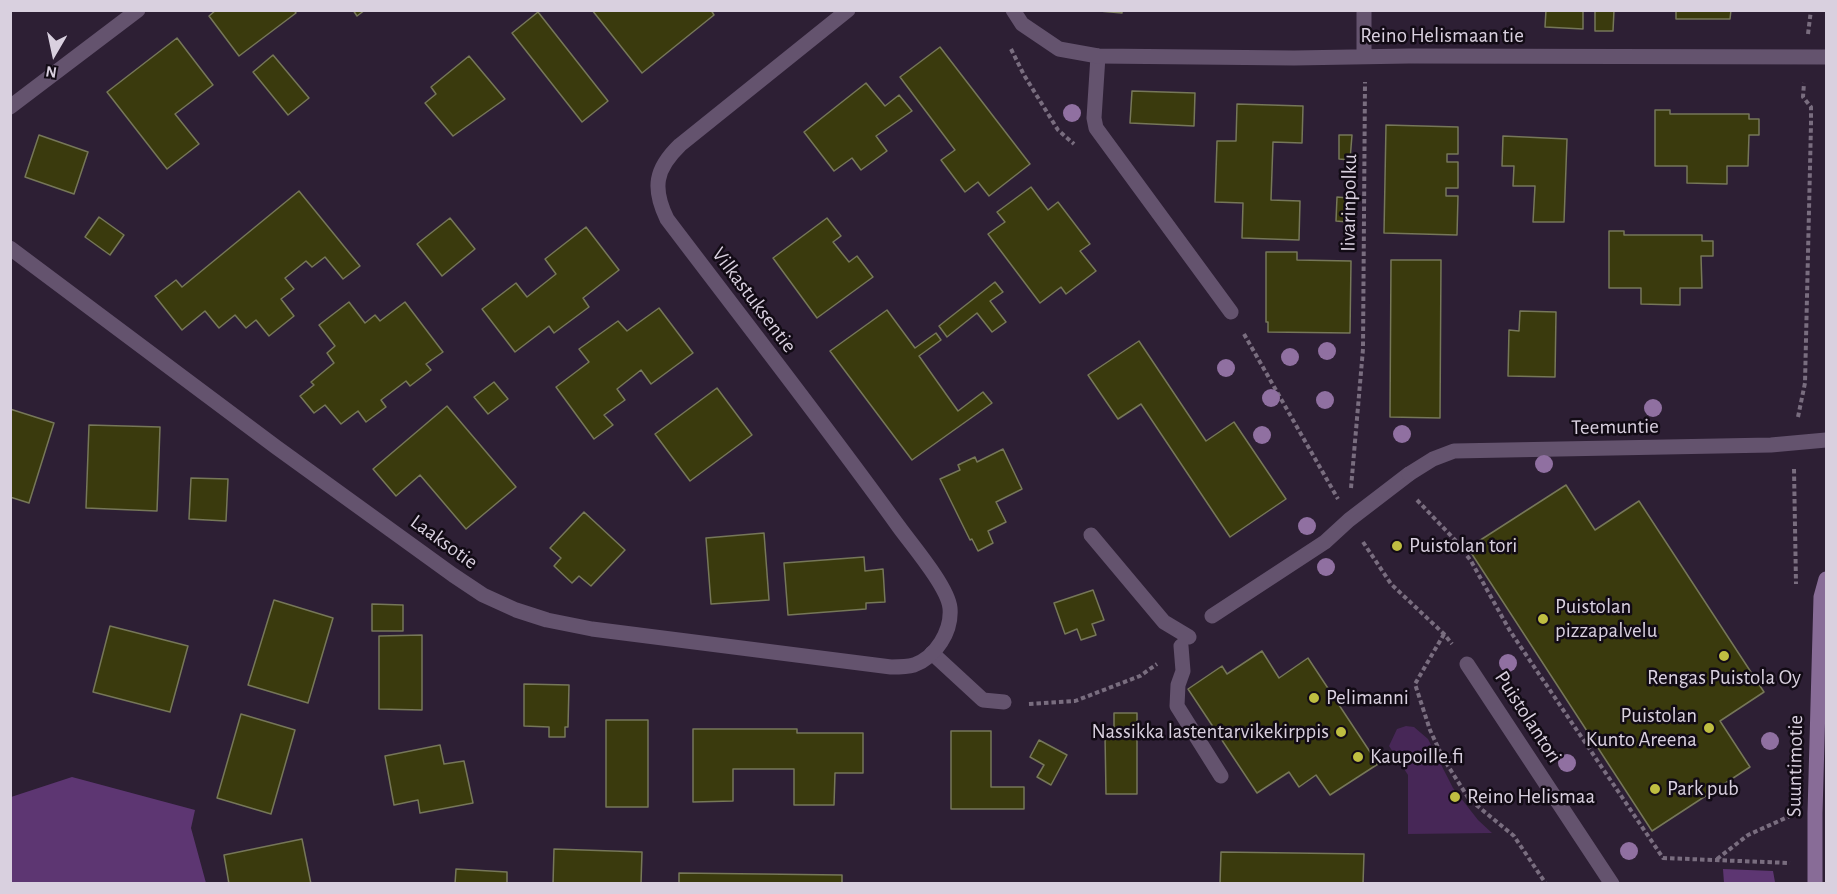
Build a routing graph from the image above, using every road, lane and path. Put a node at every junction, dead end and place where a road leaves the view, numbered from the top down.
1 (138, 10) edge
2 (848, 10) edge
3 (1013, 10) edge
4 (1364, 10) edge
5 (1811, 10) edge
6 (1006, 41) dead end
7 (1098, 56) junction
8 (1364, 57) junction
9 (1804, 57) junction
10 (1827, 57) edge
11 (10, 107) edge
12 (1074, 144) dead end
13 (10, 248) edge
14 (1231, 312) dead end
15 (1827, 440) edge
16 (1793, 444) junction
17 (1404, 478) junction
18 (1796, 511) dead end
19 (1349, 520) junction
20 (1091, 535) dead end
21 (1827, 579) edge
22 (1212, 616) dead end
23 (1444, 634) dead end
24 (1185, 642) junction
25 (932, 653) junction
26 (1467, 664) dead end
27 (1004, 702) joint
28 (1221, 776) dead end
29 (1796, 813) dead end
30 (1716, 860) junction
31 (1794, 863) dead end
32 (1819, 874) edge
33 (1546, 884) edge
34 (1612, 884) edge

1 - 11 street
2 - 25 street, Vilkastuksentie
3 - 7 street, Reino Helismaan tie
4 - 8 street
5 - 9 path
6 - 12 path
7 - 8 street, Reino Helismaan tie
7 - 14 street
8 - 9 street, Reino Helismaan tie
8 - 19 path, Iivarinpolku
9 - 10 street, Reino Helismaan tie
9 - 16 path
13 - 25 street, Laaksotie
15 - 16 street, Teemuntie
16 - 17 street, Teemuntie
16 - 18 path
17 - 19 street, Teemuntie
17 - 30 path, Puistolantori
19 - 22 street, Teemuntie
20 - 24 street
21 - 32 main road, Suuntimotie
23 - 33 path
24 - 27 path
24 - 28 street
25 - 27 street
26 - 34 street, Puistolantori
29 - 30 path
30 - 31 path

